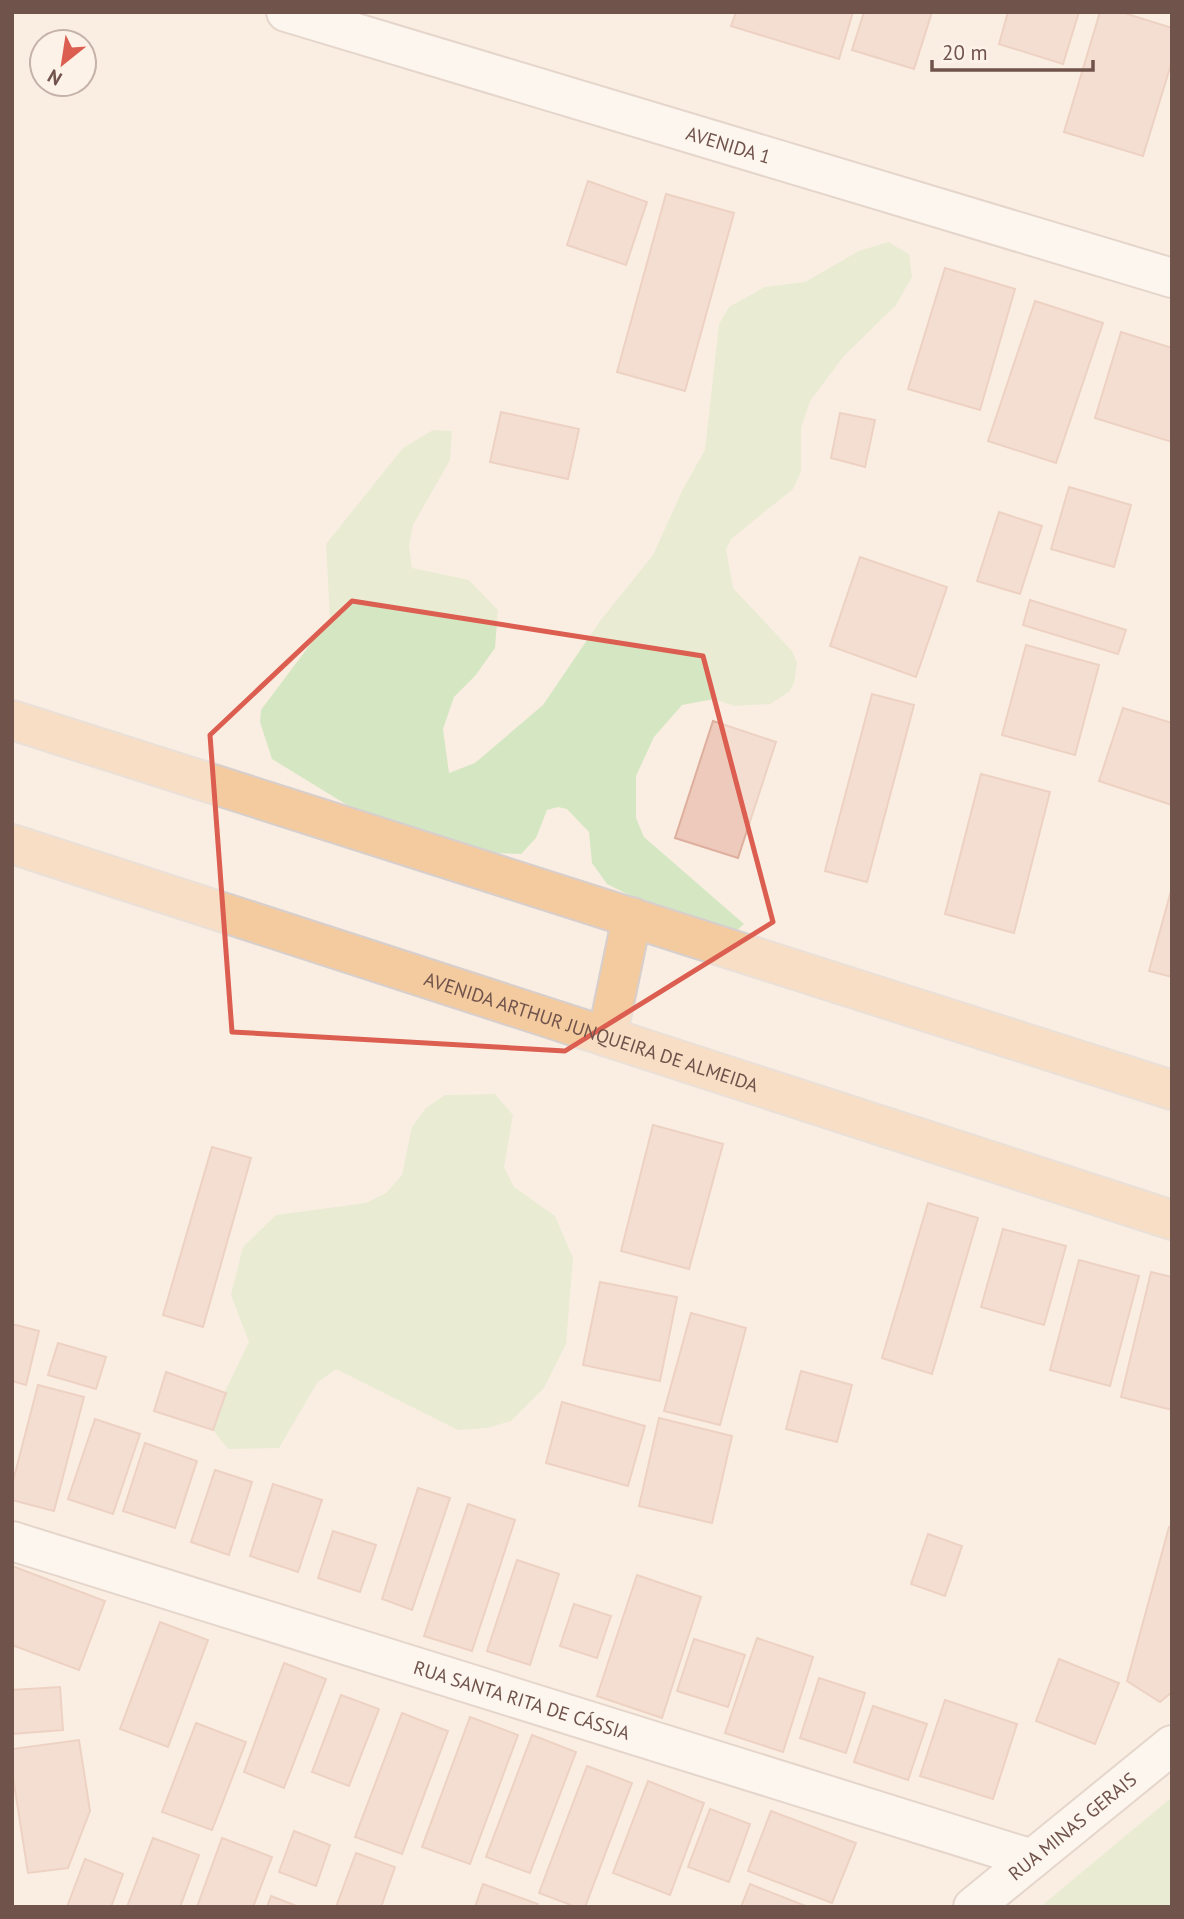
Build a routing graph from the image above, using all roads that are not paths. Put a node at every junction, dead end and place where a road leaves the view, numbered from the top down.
1 (286, 12) edge
2 (1172, 278) edge
3 (12, 720) edge
4 (12, 844) edge
5 (632, 917) junction
6 (607, 1037) junction
7 (1172, 1090) edge
8 (1172, 1220) edge
9 (12, 1541) edge
10 (1172, 1745) edge
11 (1032, 1859) junction
12 (973, 1907) edge

1 - 2 street, AVENIDA 1
3 - 5 main road
4 - 6 main road, AVENIDA ARTHUR JUNQUEIRA DE ALMEIDA
5 - 6 main road
5 - 7 main road
6 - 8 main road, AVENIDA ARTHUR JUNQUEIRA DE ALMEIDA
9 - 11 street, RUA SANTA RITA DE CÁSSIA
10 - 11 street, RUA MINAS GERAIS
11 - 12 street, RUA MINAS GERAIS

